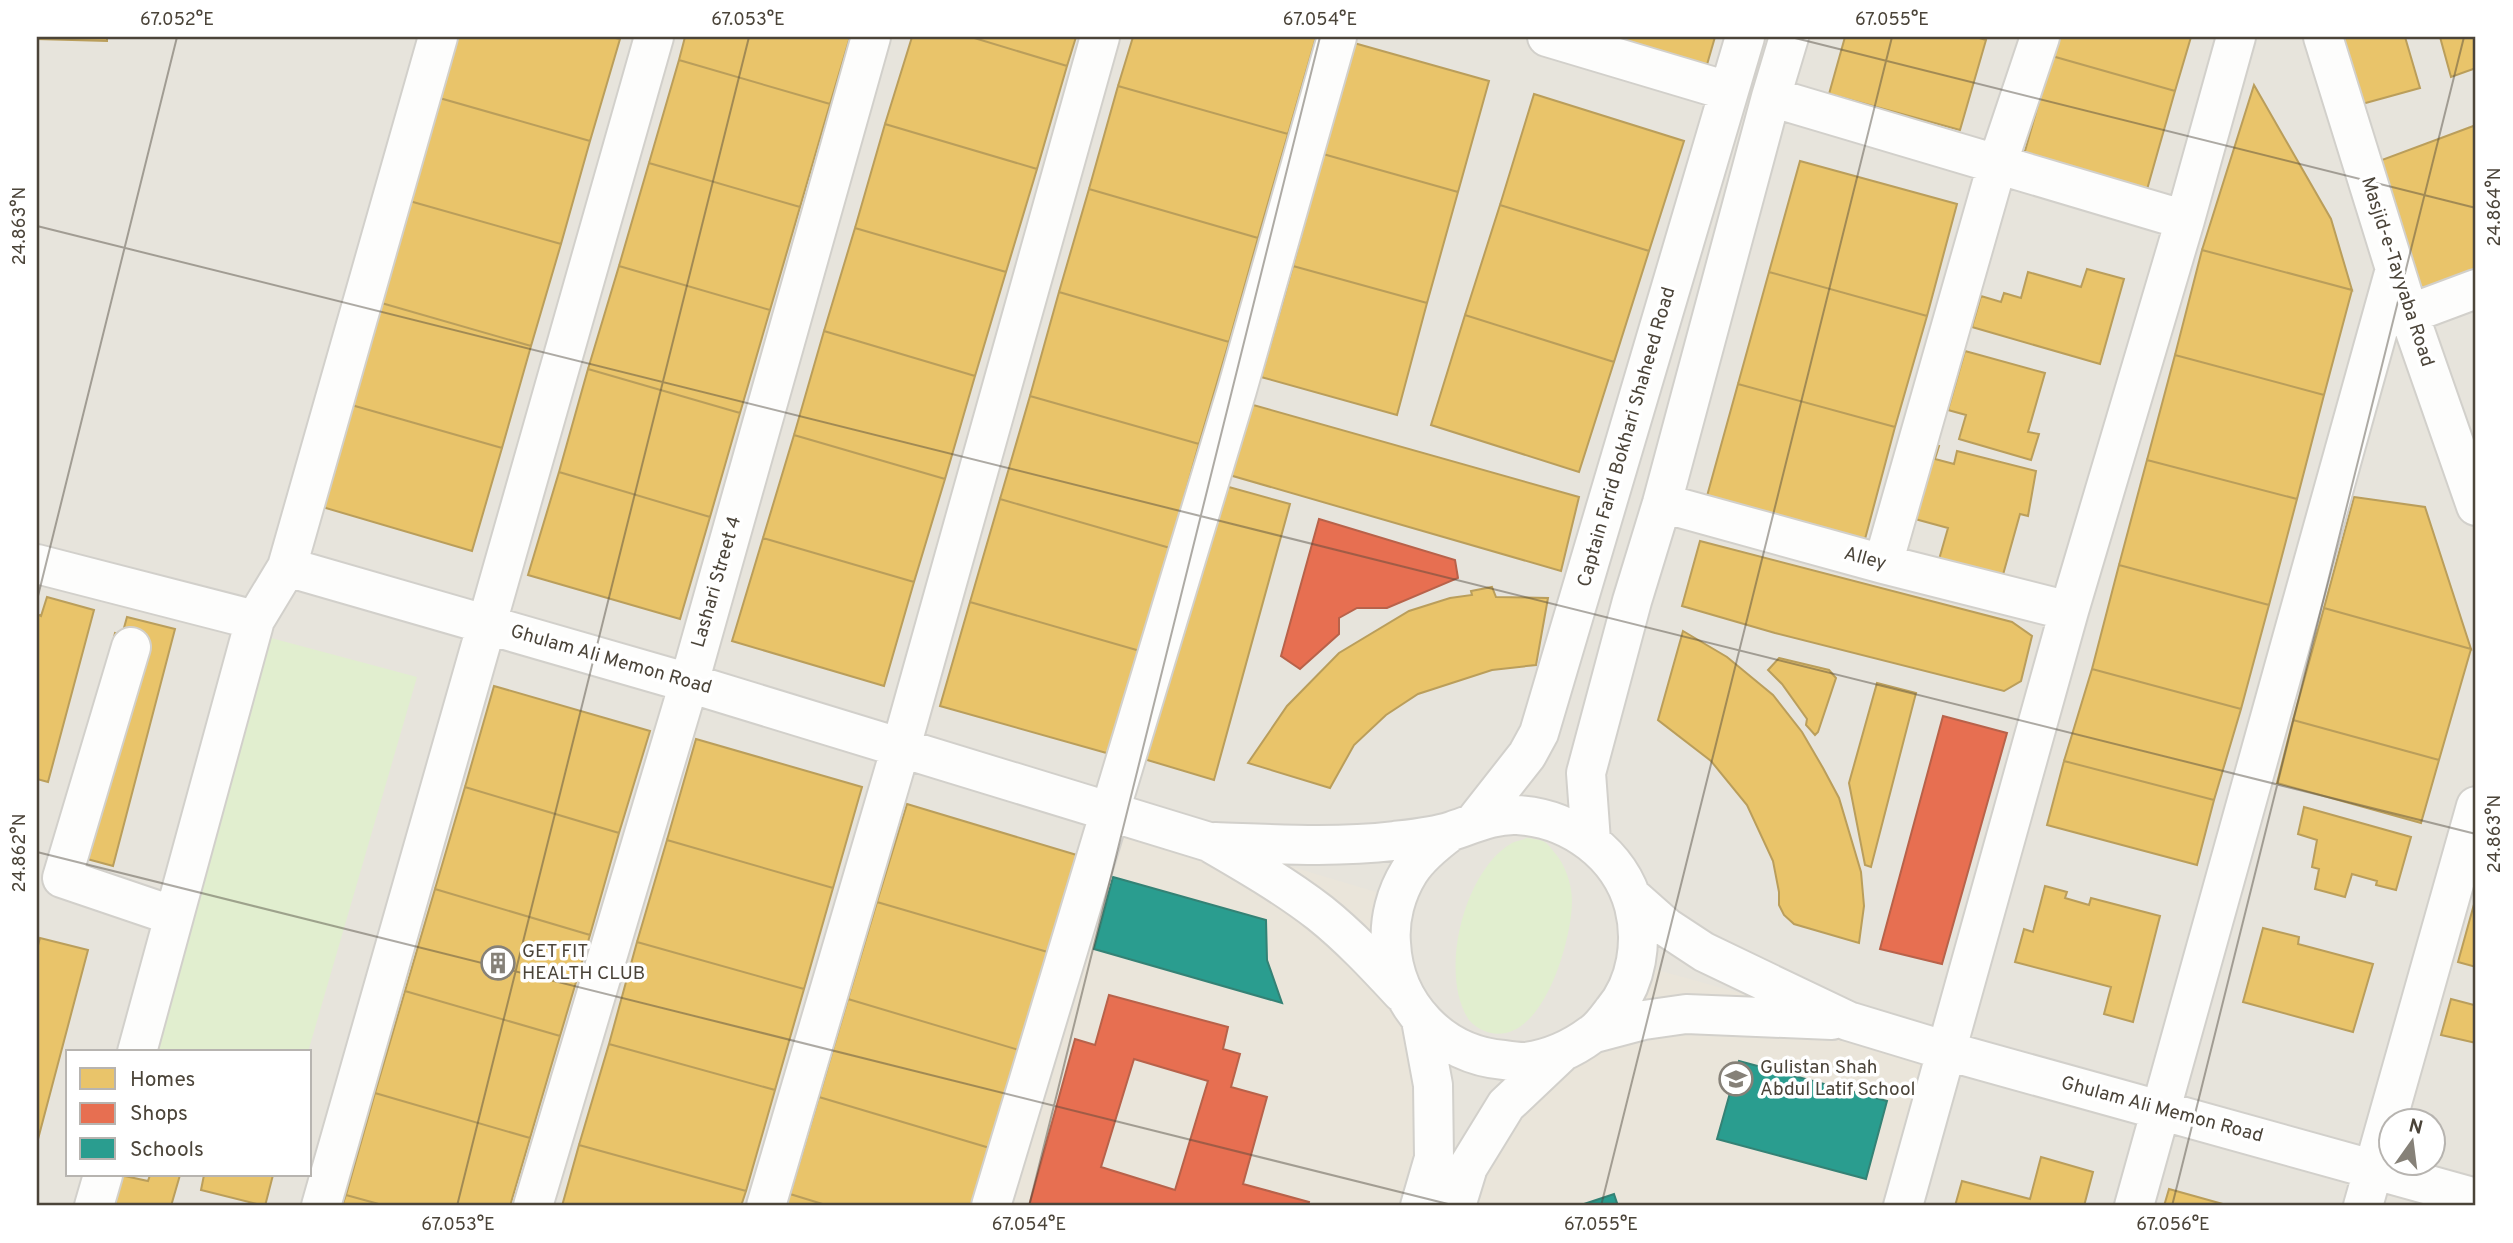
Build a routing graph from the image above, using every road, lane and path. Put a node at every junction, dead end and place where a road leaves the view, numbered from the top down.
1 (438, 37) edge
2 (654, 37) edge
3 (871, 37) edge
4 (1100, 37) edge
5 (1337, 37) edge
6 (1547, 37) edge
7 (1745, 37) edge
8 (1789, 37) edge
9 (2040, 37) edge
10 (2236, 37) edge
11 (2323, 37) edge
12 (1728, 91) junction
13 (1771, 97) junction
14 (1997, 165) junction
15 (2185, 220) junction
16 (2395, 269) junction
17 (2476, 289) edge
18 (2409, 314) junction
19 (1662, 503) junction
20 (2476, 506) edge
21 (37, 564) edge
22 (1883, 564) junction
23 (288, 567) junction
24 (2069, 611) junction
25 (255, 620) junction
26 (487, 624) junction
27 (131, 647) dead end
28 (689, 683) junction
29 (901, 747) junction
30 (2476, 806) edge
31 (1109, 812) junction
32 (1463, 826) junction
33 (1591, 841) junction
34 (1209, 842) junction
35 (1631, 896) junction
36 (174, 916) junction
37 (1411, 1007) junction
38 (1848, 1021) junction
39 (1595, 1033) junction
40 (138, 1050) edge
41 (1947, 1051) junction
42 (1560, 1054) junction
43 (2162, 1110) junction
44 (2373, 1169) junction
45 (103, 1176) edge
46 (2476, 1198) edge
47 (94, 1206) edge
48 (321, 1206) edge
49 (533, 1206) edge
50 (766, 1206) edge
51 (991, 1206) edge
52 (1420, 1206) edge
53 (1457, 1206) edge
54 (1903, 1206) edge
55 (2134, 1206) edge
56 (2362, 1206) edge

1 - 23 street
2 - 26 street
3 - 28 street, Lashari Street 4
4 - 29 street
5 - 31 street
6 - 12 street
7 - 12 street, Captain Farid Bokhari Shaheed Road
8 - 13 street
9 - 14 street
10 - 15 street
11 - 16 street, Masjid-e-Tayyaba Road
12 - 32 street, Captain Farid Bokhari Shaheed Road
13 - 14 street
13 - 19 street
14 - 15 street
14 - 22 street
15 - 24 street
16 - 18 street, Masjid-e-Tayyaba Road
16 - 43 street
17 - 18 street
18 - 20 street, Masjid-e-Tayyaba Road
19 - 22 street, Alley
19 - 33 street
21 - 25 street
22 - 24 street, Alley
23 - 25 street
23 - 26 street, Ghulam Ali Memon Road
24 - 41 street
25 - 36 street
26 - 28 street, Ghulam Ali Memon Road
26 - 48 street
27 - 36 street
28 - 29 street, Ghulam Ali Memon Road
28 - 49 street, Lashari Street 4
29 - 31 street, Ghulam Ali Memon Road
29 - 50 street
30 - 44 street
31 - 34 street, Ghulam Ali Memon Road
31 - 51 street
32 - 33 street
32 - 34 street
32 - 37 street
33 - 35 street
34 - 37 street
35 - 38 street
35 - 39 street
36 - 40 street
37 - 42 street
37 - 52 street
38 - 39 street
38 - 41 street, Ghulam Ali Memon Road
39 - 42 street
41 - 43 street, Ghulam Ali Memon Road
41 - 54 street
42 - 53 street
43 - 44 street, Ghulam Ali Memon Road
43 - 55 street
44 - 46 street, Ghulam Ali Memon Road
44 - 56 street
45 - 47 street

